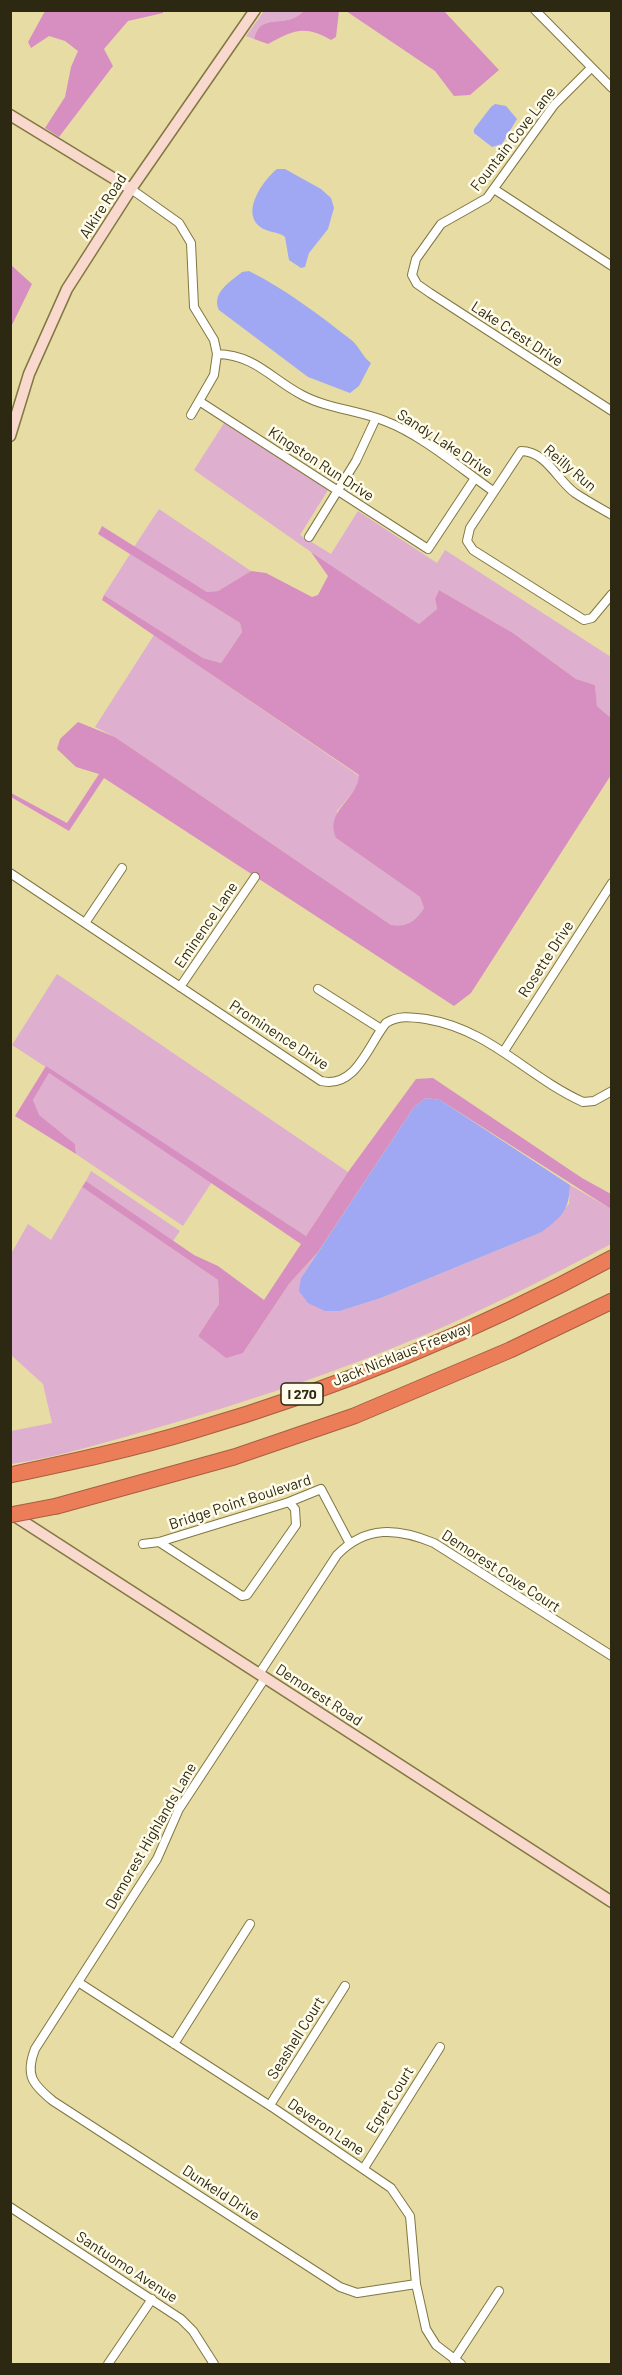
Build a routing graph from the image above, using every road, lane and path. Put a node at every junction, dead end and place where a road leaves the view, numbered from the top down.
1 (255, 10) edge
2 (534, 10) edge
3 (591, 68) junction
4 (612, 88) edge
5 (10, 115) edge
6 (131, 189) junction
7 (494, 189) junction
8 (612, 266) edge
9 (412, 275) joint
10 (217, 354) junction
11 (199, 401) junction
12 (612, 411) edge
13 (191, 415) dead end
14 (376, 418) junction
15 (10, 436) edge
16 (475, 478) junction
17 (493, 490) junction
18 (338, 491) junction
19 (612, 515) edge
20 (309, 537) dead end
21 (612, 594) edge
22 (122, 868) dead end
23 (10, 873) edge
24 (255, 877) dead end
25 (612, 883) edge
26 (85, 923) junction
27 (180, 987) junction
28 (318, 989) dead end
29 (381, 1029) junction
30 (504, 1051) junction
31 (612, 1090) edge
32 (612, 1258) edge
33 (612, 1301) edge
34 (10, 1475) edge
35 (290, 1502) junction
36 (10, 1514) edge
37 (159, 1542) junction
38 (349, 1542) junction
39 (143, 1544) dead end
40 (612, 1656) edge
41 (262, 1676) junction
42 (612, 1902) edge
43 (250, 1924) dead end
44 (78, 1982) junction
45 (345, 1986) dead end
46 (174, 2044) junction
47 (440, 2047) dead end
48 (30, 2072) joint
49 (270, 2105) junction
50 (364, 2168) junction
51 (10, 2207) edge
52 (416, 2284) junction
53 (499, 2291) dead end
54 (152, 2299) junction
55 (458, 2362) edge
56 (108, 2364) edge
57 (214, 2364) edge

1 - 6 street, Alkire Road
2 - 3 street
3 - 4 street
3 - 7 street, Fountain Cove Lane
5 - 6 street
6 - 10 street
6 - 15 street, Alkire Road
7 - 8 street
7 - 9 street, Fountain Cove Lane
9 - 12 street, Lake Crest Drive
10 - 11 street
10 - 14 street, Sandy Lake Drive
11 - 13 street
11 - 18 street, Kingston Run Drive
14 - 16 street, Sandy Lake Drive
14 - 18 street
16 - 17 street, Sandy Lake Drive
16 - 18 street, Kingston Run Drive
17 - 19 street, Reilly Run
17 - 21 street
18 - 20 street
22 - 26 street
23 - 26 street, Prominence Drive
24 - 27 street, Eminence Lane
25 - 30 street, Rosette Drive
26 - 27 street, Prominence Drive
27 - 29 street, Prominence Drive
28 - 29 street
29 - 30 street
30 - 31 street
32 - 34 highway, Jack Nicklaus Freeway / I 270
33 - 36 highway, I 270, bridge
35 - 37 street, Bridge Point Boulevard
35 - 37 street
35 - 38 street, Bridge Point Boulevard
36 - 41 street, Demorest Road
37 - 39 street, Bridge Point Boulevard
38 - 40 street, Demorest Cove Court
38 - 41 street
41 - 42 street, Demorest Road
41 - 44 street, Demorest Highlands Lane
43 - 46 street
44 - 46 street, Deveron Lane
44 - 48 street, Demorest Highlands Lane
45 - 49 street, Seashell Court
46 - 49 street, Deveron Lane
47 - 50 street, Egret Court
48 - 52 street, Dunkeld Drive
49 - 50 street, Deveron Lane
50 - 52 street, Deveron Lane
51 - 54 street, Santuomo Avenue
52 - 55 street, Deveron Lane
53 - 55 street
54 - 56 street
54 - 57 street, Santuomo Avenue

